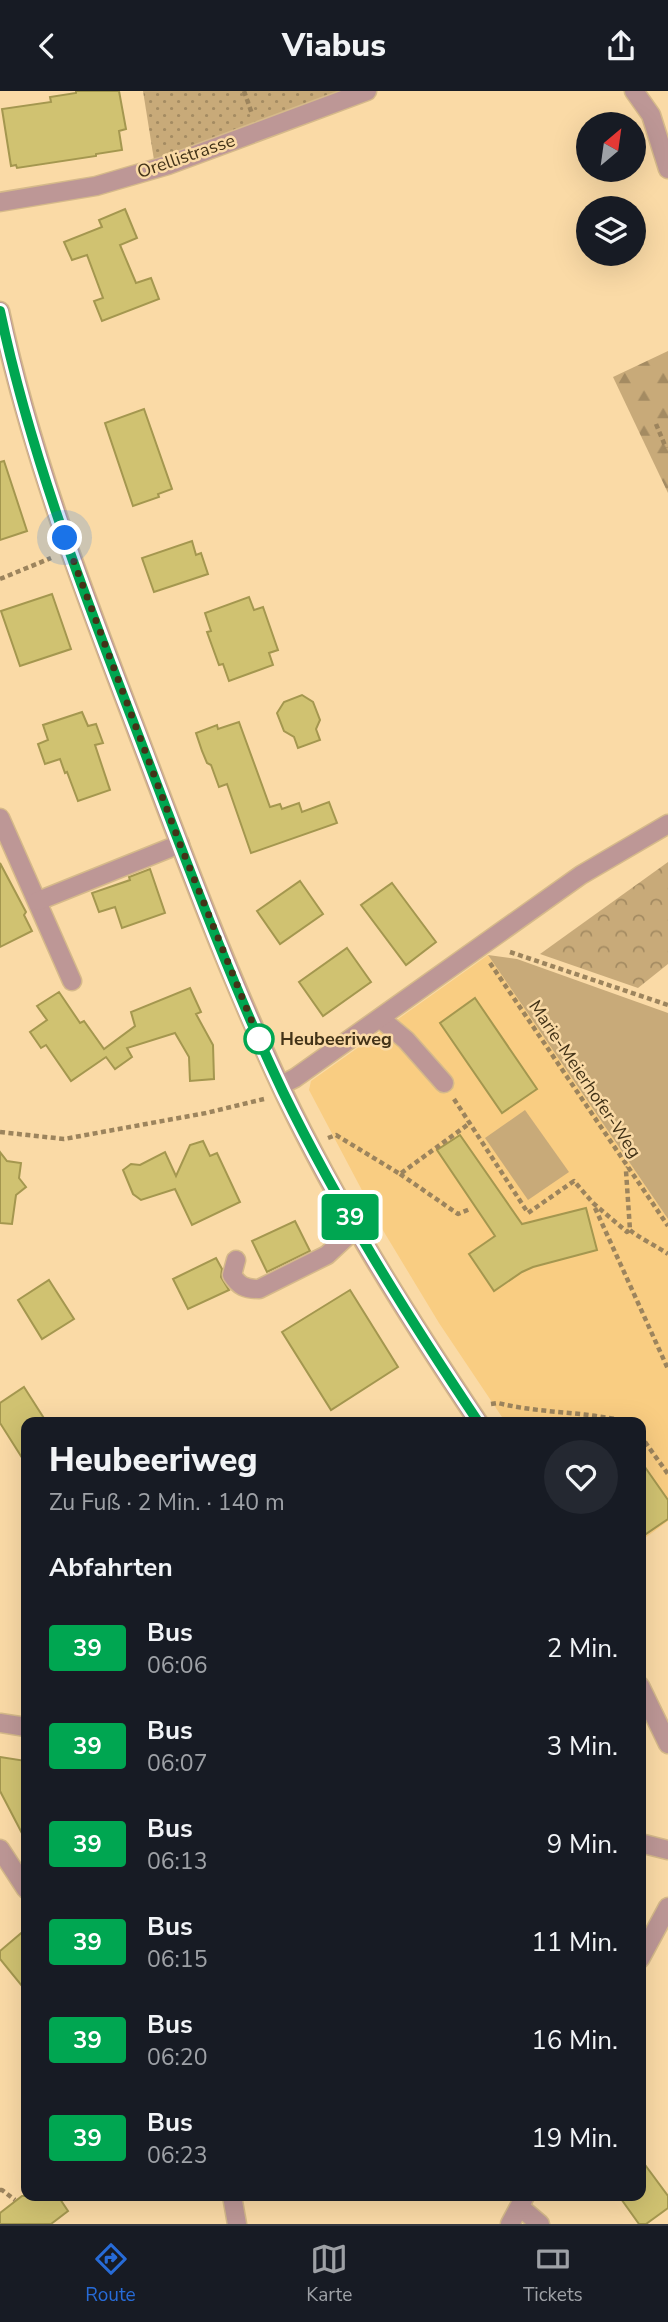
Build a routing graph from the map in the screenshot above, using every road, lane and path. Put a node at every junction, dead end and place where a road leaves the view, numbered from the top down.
1 (367, 91) edge
2 (634, 91) edge
3 (668, 169) edge
4 (0, 202) edge
5 (0, 311) edge
6 (656, 424) dead end
7 (667, 449) edge
8 (55, 557) dead end
9 (0, 579) edge
10 (0, 818) edge
11 (668, 824) edge
12 (180, 844) junction
13 (38, 901) junction
14 (478, 947) junction
15 (72, 981) dead end
16 (668, 1005) edge
17 (381, 1019) junction
18 (444, 1083) joint
19 (276, 1091) junction
20 (470, 1123) junction
21 (0, 1132) edge
22 (327, 1139) dead end
23 (628, 1167) junction
24 (400, 1174) junction
25 (593, 1203) junction
26 (470, 1209) dead end
27 (668, 1226) edge
28 (356, 1228) junction
29 (629, 1230) junction
30 (668, 1254) edge
31 (236, 1260) dead end
32 (668, 1369) edge
33 (487, 1405) dead end
34 (475, 1417) edge
35 (611, 1417) edge
36 (646, 1443) edge
37 (668, 1474) edge
38 (646, 1698) edge
39 (0, 1723) edge
40 (21, 1726) edge
41 (668, 1744) edge
42 (646, 1844) edge
43 (0, 1849) edge
44 (668, 1850) edge
45 (21, 1881) edge
46 (668, 1907) edge
47 (646, 1948) edge
48 (0, 2190) edge
49 (15, 2200) dead end
50 (233, 2201) edge
51 (522, 2202) edge
52 (237, 2224) edge
53 (510, 2224) edge
54 (540, 2224) edge

1 - 4 street, Orellistrasse
2 - 3 street
5 - 12 street
6 - 7 path
8 - 9 path
10 - 13 street
11 - 14 street
12 - 13 street
12 - 19 street
13 - 15 street
14 - 16 path
14 - 17 street
14 - 23 path, Marie-Meierhofer-Weg
17 - 18 street
17 - 19 street
18 - 20 path
19 - 21 path
19 - 28 street
20 - 24 path
20 - 25 path
22 - 24 path
23 - 27 path, Marie-Meierhofer-Weg
23 - 29 path
24 - 26 path
25 - 29 path
25 - 32 path
28 - 31 street
28 - 34 street
29 - 30 path
33 - 35 path
36 - 37 path
38 - 41 street
39 - 40 street
42 - 44 street
43 - 45 street
46 - 47 street
48 - 49 path
50 - 52 street
51 - 53 street
51 - 54 street

